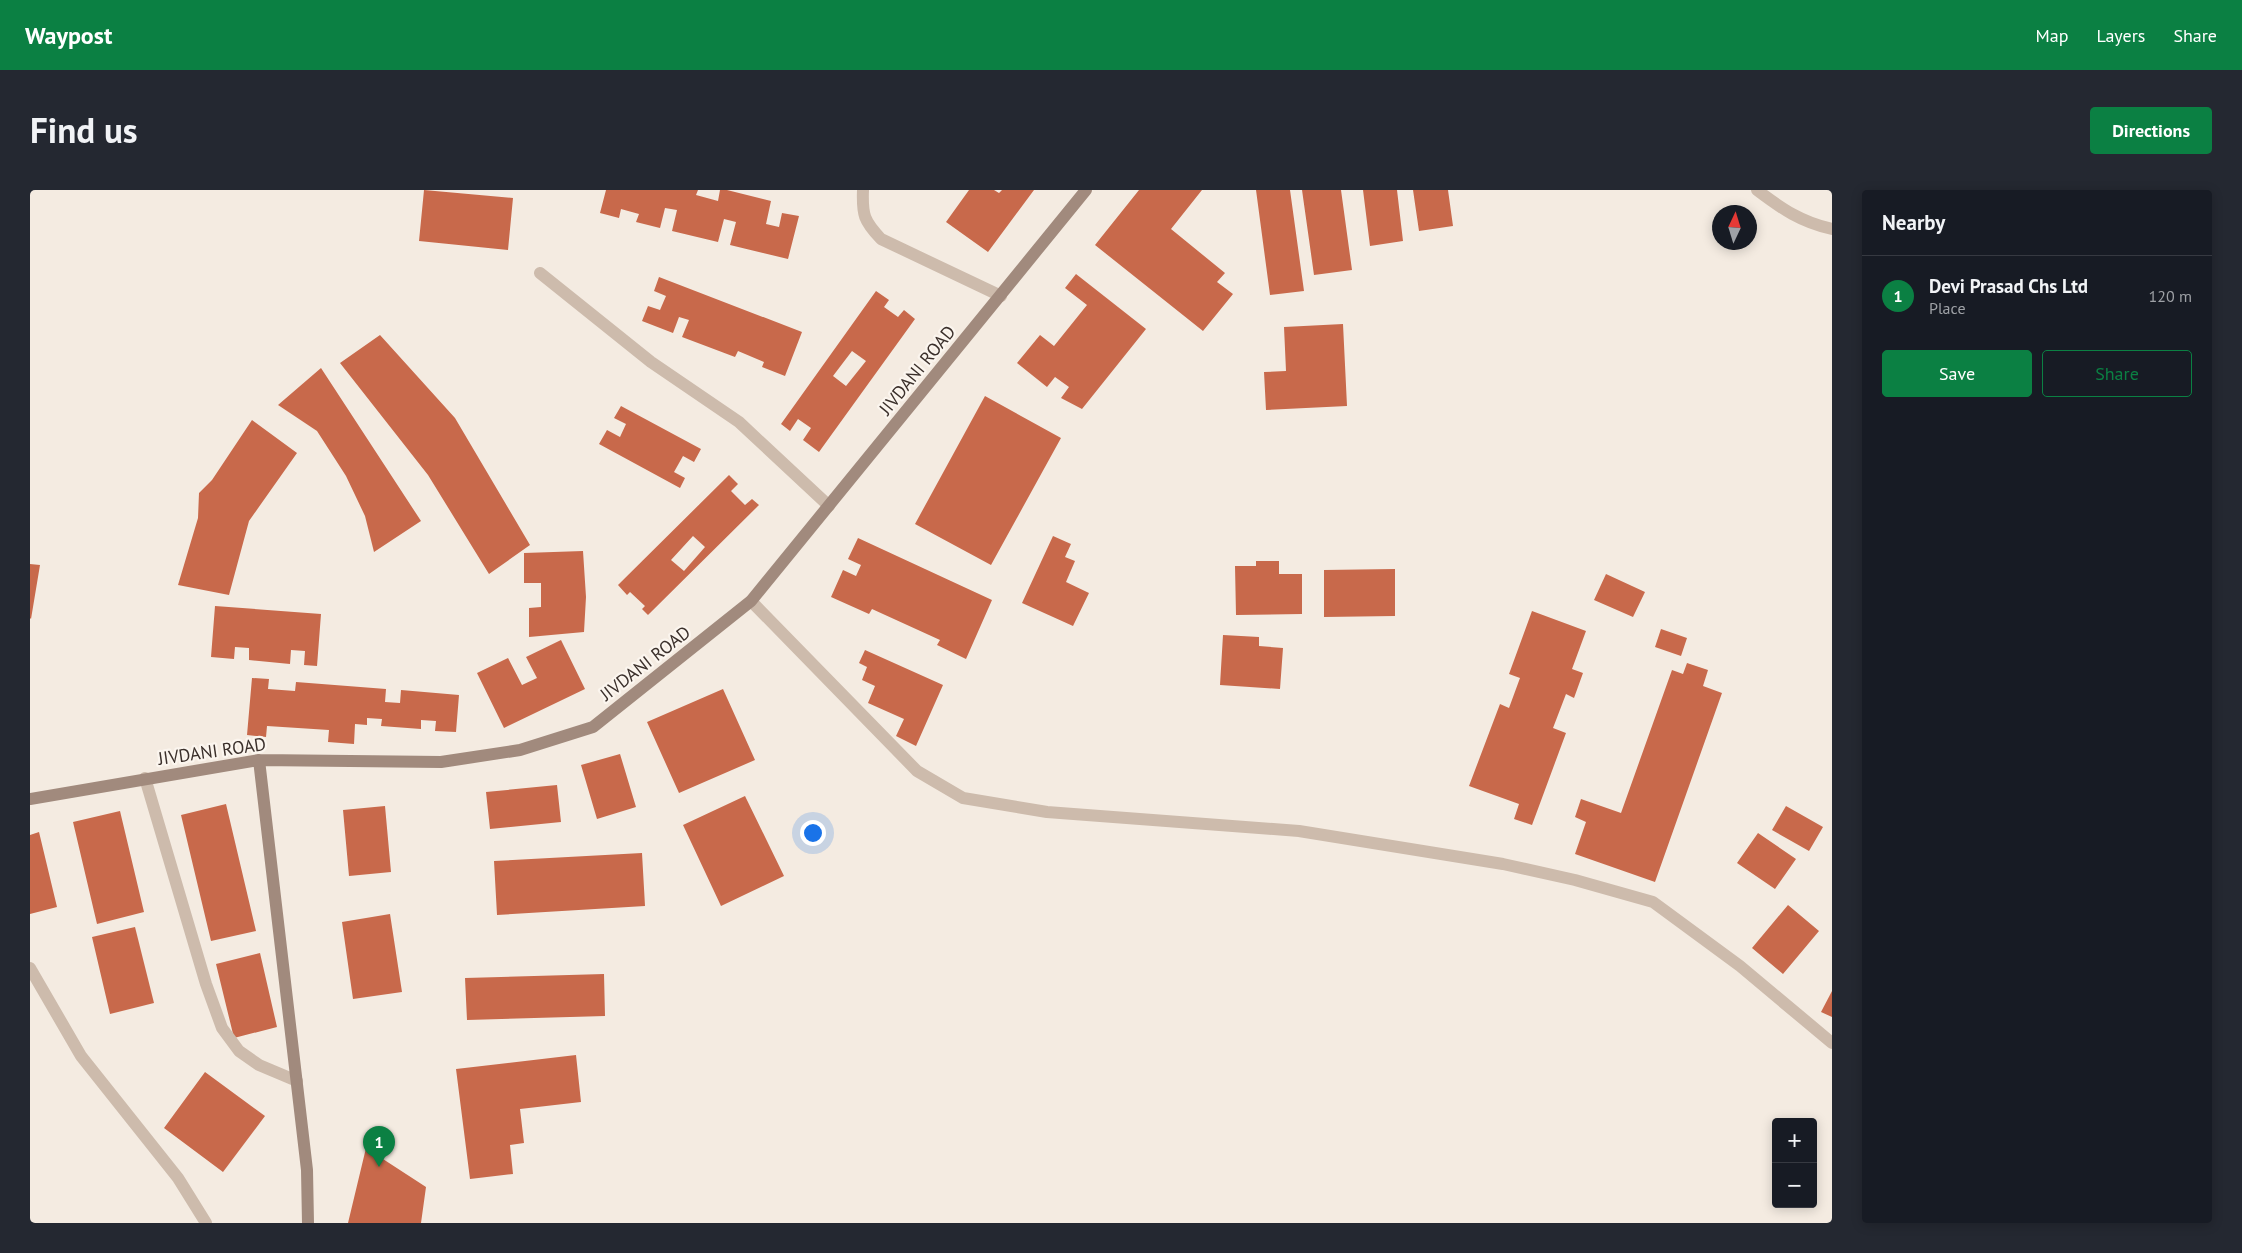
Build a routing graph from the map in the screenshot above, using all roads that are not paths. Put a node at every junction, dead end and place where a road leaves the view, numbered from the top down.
1 (863, 190) edge
2 (1086, 190) edge
3 (1757, 190) edge
4 (1832, 229) edge
5 (540, 273) dead end
6 (1001, 296) junction
7 (829, 506) junction
8 (751, 601) junction
9 (259, 760) junction
10 (145, 778) junction
11 (30, 799) edge
12 (30, 968) edge
13 (1832, 1043) edge
14 (297, 1081) junction
15 (206, 1223) edge
16 (308, 1223) edge

1 - 6 street
2 - 6 street, JIVDANI ROAD
3 - 4 street
5 - 7 street
6 - 7 street, JIVDANI ROAD
7 - 8 street, JIVDANI ROAD
8 - 9 street, JIVDANI ROAD
8 - 13 street
9 - 10 street, JIVDANI ROAD
9 - 14 street
10 - 11 street, JIVDANI ROAD
10 - 14 street
12 - 15 street
14 - 16 street

